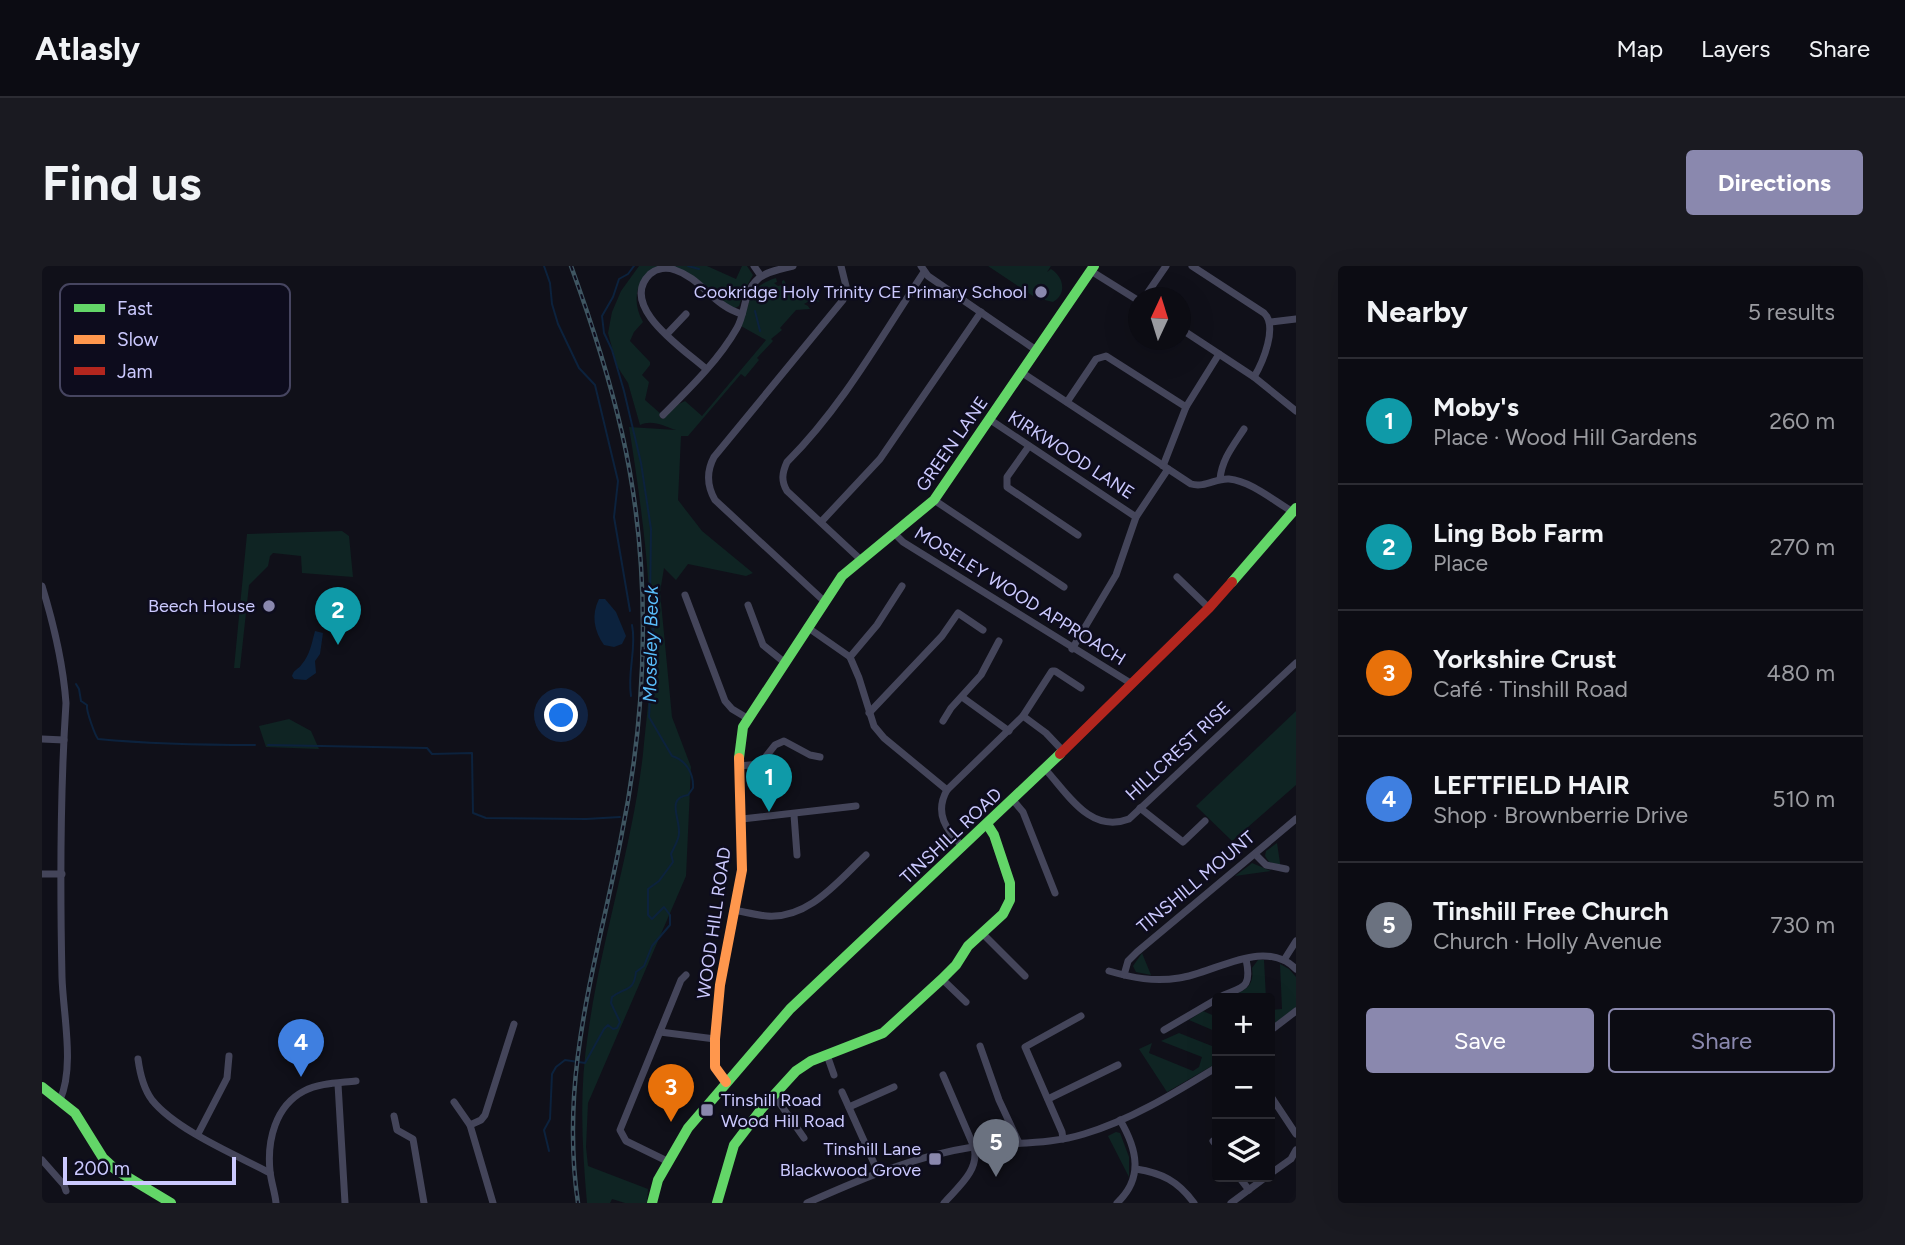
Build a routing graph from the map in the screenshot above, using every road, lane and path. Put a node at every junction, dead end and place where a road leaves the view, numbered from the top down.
1 (754, 266) edge
2 (793, 266) edge
3 (841, 266) edge
4 (1166, 266) edge
5 (1192, 266) edge
6 (923, 269) edge
7 (1093, 269) edge
8 (761, 276) junction
9 (1152, 287) edge
10 (1128, 293) edge
11 (981, 312) junction
12 (742, 313) junction
13 (686, 314) dead end
14 (1296, 319) edge
15 (1271, 323) junction
16 (667, 334) junction
17 (1191, 335) edge
18 (1036, 350) junction
19 (1219, 354) junction
20 (706, 369) junction
21 (1021, 372) junction
22 (1254, 377) junction
23 (1066, 402) junction
24 (1186, 407) junction
25 (1296, 411) edge
26 (663, 415) dead end
27 (989, 419) junction
28 (1244, 429) dead end
29 (1029, 446) junction
30 (1166, 468) junction
31 (1220, 479) junction
32 (934, 500) junction
33 (1294, 510) edge
34 (1136, 517) junction
35 (821, 522) junction
36 (894, 533) junction
37 (1078, 536) dead end
38 (860, 559) junction
39 (1177, 577) dead end
40 (42, 586) edge
41 (902, 586) dead end
42 (1064, 587) dead end
43 (685, 595) dead end
44 (824, 601) junction
45 (748, 606) dead end
46 (1209, 608) junction
47 (807, 627) junction
48 (984, 630) dead end
49 (999, 641) dead end
50 (1072, 649) junction
51 (850, 657) junction
52 (784, 662) junction
53 (1296, 663) edge
54 (1132, 684) junction
55 (1081, 688) dead end
56 (962, 697) junction
57 (869, 713) junction
58 (1023, 716) junction
59 (747, 718) junction
60 (943, 721) dead end
61 (1009, 731) junction
62 (42, 739) edge
63 (64, 740) junction
64 (1063, 751) junction
65 (820, 757) dead end
66 (739, 766) junction
67 (1045, 769) junction
68 (947, 790) junction
69 (1013, 800) junction
70 (856, 806) dead end
71 (1140, 808) junction
72 (794, 814) junction
73 (742, 819) junction
74 (1296, 819) edge
75 (1205, 821) dead end
76 (987, 824) junction
77 (963, 847) junction
78 (1255, 854) junction
79 (797, 855) dead end
80 (866, 855) dead end
81 (1286, 869) dead end
82 (42, 874) edge
83 (62, 874) junction
84 (1055, 893) dead end
85 (734, 910) junction
86 (982, 933) junction
87 (1296, 941) edge
88 (1246, 959) junction
89 (1284, 960) junction
90 (1296, 969) edge
91 (1109, 971) dead end
92 (686, 975) dead end
93 (1124, 975) junction
94 (1025, 976) dead end
95 (942, 979) junction
96 (1232, 993) edge
97 (1212, 1001) edge
98 (966, 1002) dead end
99 (1296, 1011) edge
100 (1081, 1016) dead end
101 (514, 1024) dead end
102 (1275, 1027) edge
103 (1164, 1030) dead end
104 (660, 1032) junction
105 (715, 1039) junction
106 (980, 1046) dead end
107 (827, 1055) junction
108 (229, 1056) dead end
109 (138, 1059) dead end
110 (1118, 1065) dead end
111 (1212, 1070) edge
112 (834, 1074) dead end
113 (943, 1075) dead end
114 (356, 1081) dead end
115 (726, 1082) junction
116 (338, 1083) junction
117 (42, 1087) edge
118 (894, 1087) dead end
119 (842, 1092) dead end
120 (774, 1095) junction
121 (60, 1100) junction
122 (1048, 1100) junction
123 (1275, 1101) edge
124 (454, 1102) dead end
125 (849, 1107) junction
126 (394, 1116) dead end
127 (1119, 1120) junction
128 (1293, 1122) edge
129 (470, 1125) junction
130 (198, 1134) junction
131 (1296, 1134) edge
132 (803, 1138) dead end
133 (1063, 1139) junction
134 (1019, 1143) junction
135 (974, 1147) junction
136 (1296, 1150) edge
137 (42, 1160) edge
138 (667, 1161) junction
139 (1136, 1168) junction
140 (1275, 1170) edge
141 (878, 1172) junction
142 (270, 1173) junction
143 (1243, 1182) edge
144 (1259, 1182) edge
145 (1249, 1190) junction
146 (66, 1191) dead end
147 (171, 1203) edge
148 (276, 1203) edge
149 (345, 1203) edge
150 (424, 1203) edge
151 (493, 1203) edge
152 (652, 1203) edge
153 (717, 1203) edge
154 (807, 1203) edge
155 (944, 1203) edge
156 (1117, 1203) edge
157 (1194, 1203) edge
158 (1231, 1203) edge

1 - 8 street
2 - 8 street
3 - 44 street
4 - 9 street
5 - 15 street
6 - 11 street
6 - 35 street
7 - 10 street
7 - 18 street, GREEN LANE
8 - 12 street
11 - 18 street
11 - 35 street
12 - 16 street
12 - 20 street
13 - 16 street
14 - 15 street
15 - 22 street
16 - 20 street
17 - 19 street
18 - 21 street, GREEN LANE
19 - 22 street
19 - 24 street
20 - 26 street
21 - 23 street
21 - 27 street, GREEN LANE
22 - 25 street
23 - 24 street
23 - 30 street
24 - 30 street
27 - 29 street, KIRKWOOD LANE
27 - 32 street, GREEN LANE
28 - 31 street
29 - 34 street, KIRKWOOD LANE
29 - 37 street
30 - 31 street
30 - 34 street
31 - 33 street
32 - 36 street, GREEN LANE
32 - 42 street
33 - 46 street, TINSHILL ROAD
34 - 50 street
35 - 38 street
36 - 38 street, GREEN LANE
36 - 50 street, MOSELEY WOOD APPROACH
38 - 44 street, GREEN LANE
39 - 46 street
40 - 63 street
41 - 51 street
43 - 59 street
44 - 47 street, GREEN LANE
45 - 52 street
46 - 54 street, TINSHILL ROAD
47 - 51 street
47 - 52 street, GREEN LANE
48 - 57 street
49 - 56 street
50 - 54 street, MOSELEY WOOD APPROACH
51 - 57 street
52 - 59 street, GREEN LANE
53 - 71 street, HILLCREST RISE
54 - 64 street, TINSHILL ROAD
55 - 58 street
56 - 60 street
56 - 61 street
57 - 68 street
58 - 61 street
58 - 64 street
59 - 66 street, GREEN LANE
61 - 68 street
62 - 63 street
63 - 83 street
64 - 67 street, TINSHILL ROAD
65 - 66 street
66 - 73 street, WOOD HILL ROAD
67 - 69 street, TINSHILL ROAD
67 - 71 street, HILLCREST RISE
68 - 77 street
69 - 76 street, TINSHILL ROAD
69 - 84 street
70 - 72 street
71 - 75 street
72 - 73 street
72 - 79 street
73 - 85 street, WOOD HILL ROAD
74 - 78 street, TINSHILL MOUNT
76 - 77 street, TINSHILL ROAD
76 - 86 street
77 - 115 street, TINSHILL ROAD
78 - 81 street
78 - 93 street, TINSHILL MOUNT
80 - 85 street
82 - 83 street
83 - 121 street
85 - 105 street, WOOD HILL ROAD
86 - 94 street
86 - 95 street
87 - 89 street
88 - 89 street
88 - 93 street
88 - 96 street
89 - 90 street
91 - 93 street
92 - 104 street
95 - 98 street
95 - 107 street
97 - 103 street
99 - 102 street
100 - 122 street
101 - 129 street
104 - 105 street
104 - 138 street
105 - 115 street, WOOD HILL ROAD
106 - 134 street
107 - 112 street
107 - 120 street
108 - 130 street
109 - 130 street
110 - 122 street
111 - 127 street
113 - 135 street
114 - 116 street
115 - 138 street, TINSHILL ROAD
116 - 142 street
116 - 149 street
117 - 121 street
118 - 125 street
119 - 125 street
120 - 132 street
120 - 153 street
121 - 147 street
122 - 133 street
123 - 128 street
124 - 129 street
125 - 141 street
126 - 150 street
127 - 133 street
127 - 139 street
128 - 131 street
129 - 151 street
130 - 142 street
133 - 134 street
134 - 135 street
135 - 141 street
135 - 155 street
136 - 140 street
137 - 146 street
138 - 152 street, TINSHILL ROAD
139 - 156 street
139 - 157 street
141 - 154 street
142 - 148 street
143 - 145 street
144 - 145 street
145 - 158 street

